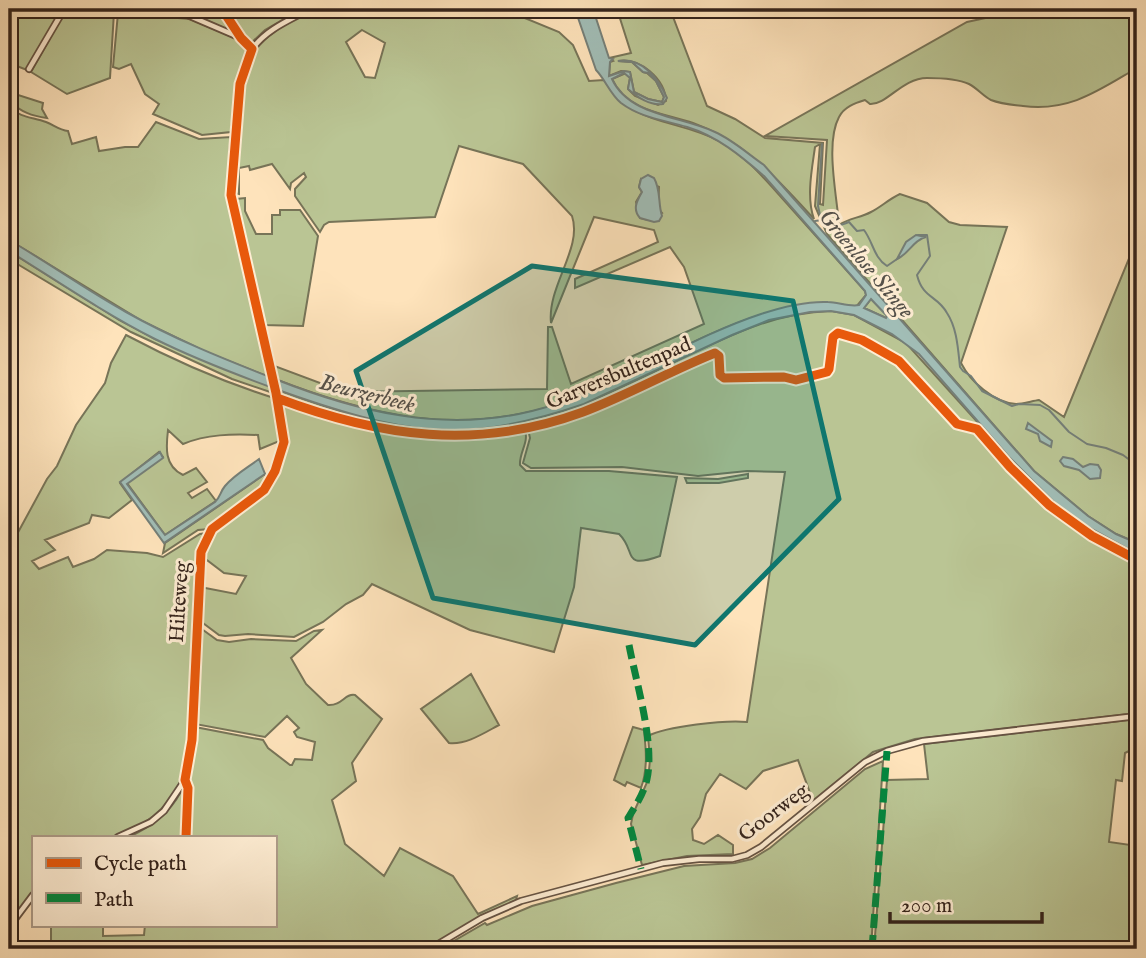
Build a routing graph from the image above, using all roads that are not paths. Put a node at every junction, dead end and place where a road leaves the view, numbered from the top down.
1 (310, 9) edge
2 (253, 49) junction
3 (30, 69) dead end
4 (1137, 716) edge
5 (120, 836) edge
6 (32, 896) edge
7 (9, 927) edge
8 (430, 949) edge

1 - 2 street
2 - 3 street
2 - 5 street, Hilteweg
4 - 8 street, Goorweg
6 - 7 street

